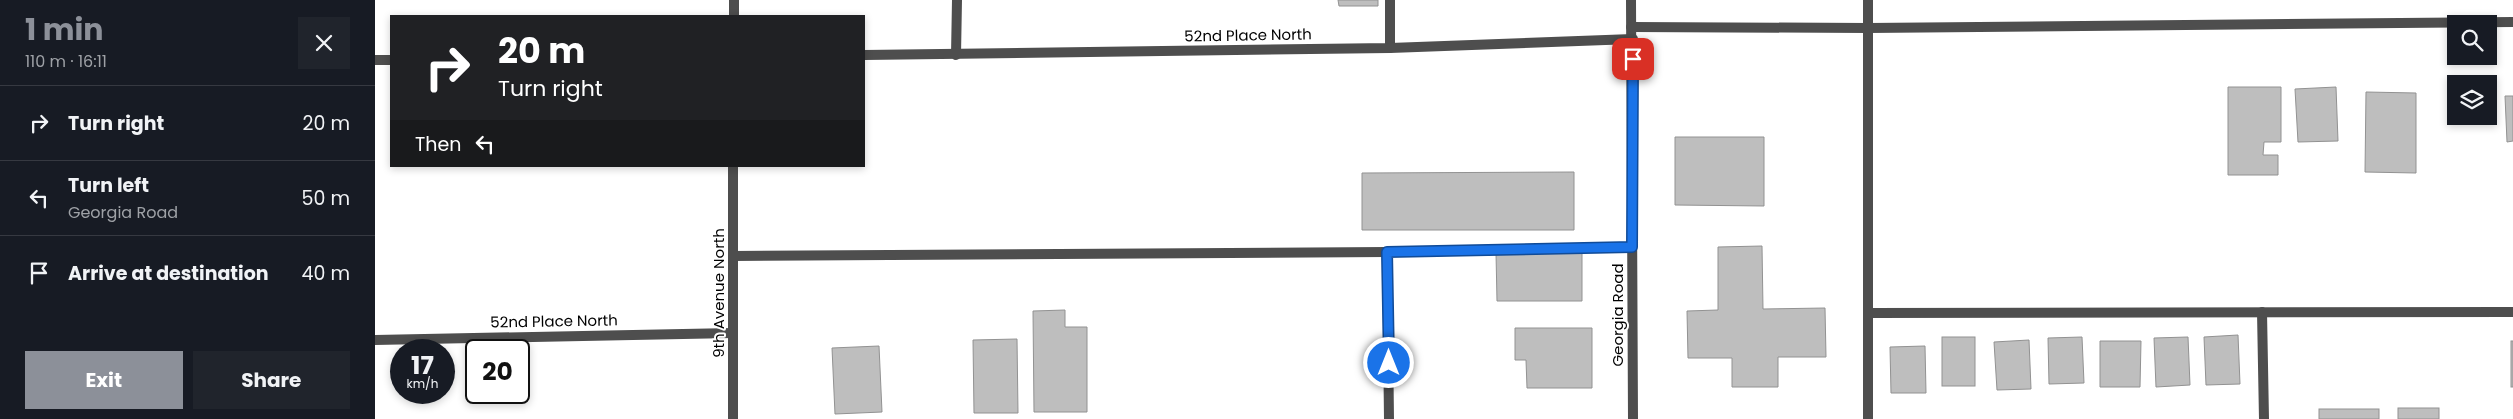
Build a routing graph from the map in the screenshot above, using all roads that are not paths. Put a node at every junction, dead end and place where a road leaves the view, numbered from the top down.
1 (734, 0) edge
2 (957, 0) edge
3 (1391, 0) edge
4 (1631, 0) edge
5 (1869, 0) edge
6 (734, 15) edge
7 (2513, 22) edge
8 (1631, 28) junction
9 (1868, 28) junction
10 (1633, 39) junction
11 (1391, 48) junction
12 (865, 55) edge
13 (956, 55) junction
14 (375, 60) edge
15 (390, 60) edge
16 (733, 167) edge
17 (1632, 247) junction
18 (1387, 252) junction
19 (733, 256) junction
20 (1869, 312) junction
21 (2262, 312) junction
22 (2513, 312) edge
23 (733, 333) junction
24 (375, 340) edge
25 (733, 419) edge
26 (1389, 419) edge
27 (1633, 419) edge
28 (1868, 419) edge
29 (2264, 419) edge

1 - 6 street
2 - 13 street
3 - 11 street
4 - 8 street, Georgia Road
5 - 9 street
7 - 9 street
8 - 9 street
8 - 10 street, Georgia Road
9 - 20 street
10 - 11 street, 52nd Place North
10 - 17 street, Georgia Road
11 - 13 street, 52nd Place North
12 - 13 street, 52nd Place North
14 - 15 street
16 - 19 street, 9th Avenue North
17 - 18 street
17 - 27 street, Georgia Road
18 - 19 street
18 - 26 street
19 - 23 street, 9th Avenue North
20 - 21 street
20 - 28 street
21 - 22 street
21 - 29 street
23 - 24 street, 52nd Place North
23 - 25 street, 9th Avenue North

